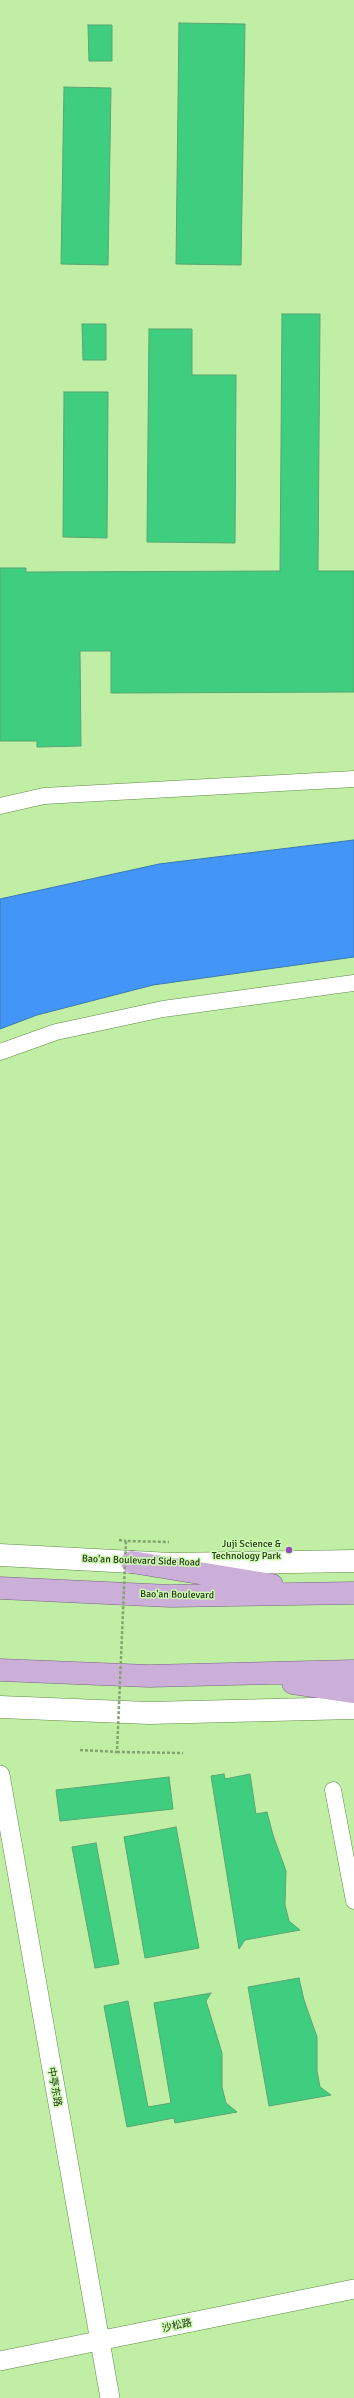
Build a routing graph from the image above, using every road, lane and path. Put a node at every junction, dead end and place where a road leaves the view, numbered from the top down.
1 (354, 779) edge
2 (0, 806) edge
3 (354, 983) edge
4 (0, 1052) edge
5 (169, 1542) dead end
6 (0, 1555) edge
7 (354, 1561) edge
8 (132, 1562) junction
9 (0, 1588) edge
10 (354, 1593) edge
11 (330, 1595) junction
12 (0, 1670) edge
13 (354, 1670) edge
14 (234, 1674) junction
15 (354, 1692) edge
16 (0, 1707) edge
17 (354, 1708) edge
18 (80, 1750) dead end
19 (117, 1752) junction
20 (183, 1754) dead end
21 (0, 1775) edge
22 (333, 1790) dead end
23 (354, 1901) edge
24 (354, 2289) edge
25 (99, 2342) junction
26 (0, 2361) edge
27 (110, 2398) edge

1 - 2 street
3 - 4 street
5 - 19 path, bridge
6 - 8 main road, Bao'an Boulevard Side Road
7 - 8 main road, Bao'an Boulevard Side Road
8 - 11 main road
9 - 11 main road, Bao'an Boulevard
10 - 11 main road, Bao'an Boulevard
12 - 14 main road
13 - 14 main road
14 - 15 main road
16 - 17 main road
18 - 19 path, bridge
19 - 20 path
21 - 25 street, 中亭东路
22 - 23 street
24 - 25 street, 沙松路
25 - 26 street, 沙松路
25 - 27 street, 中亭东路

